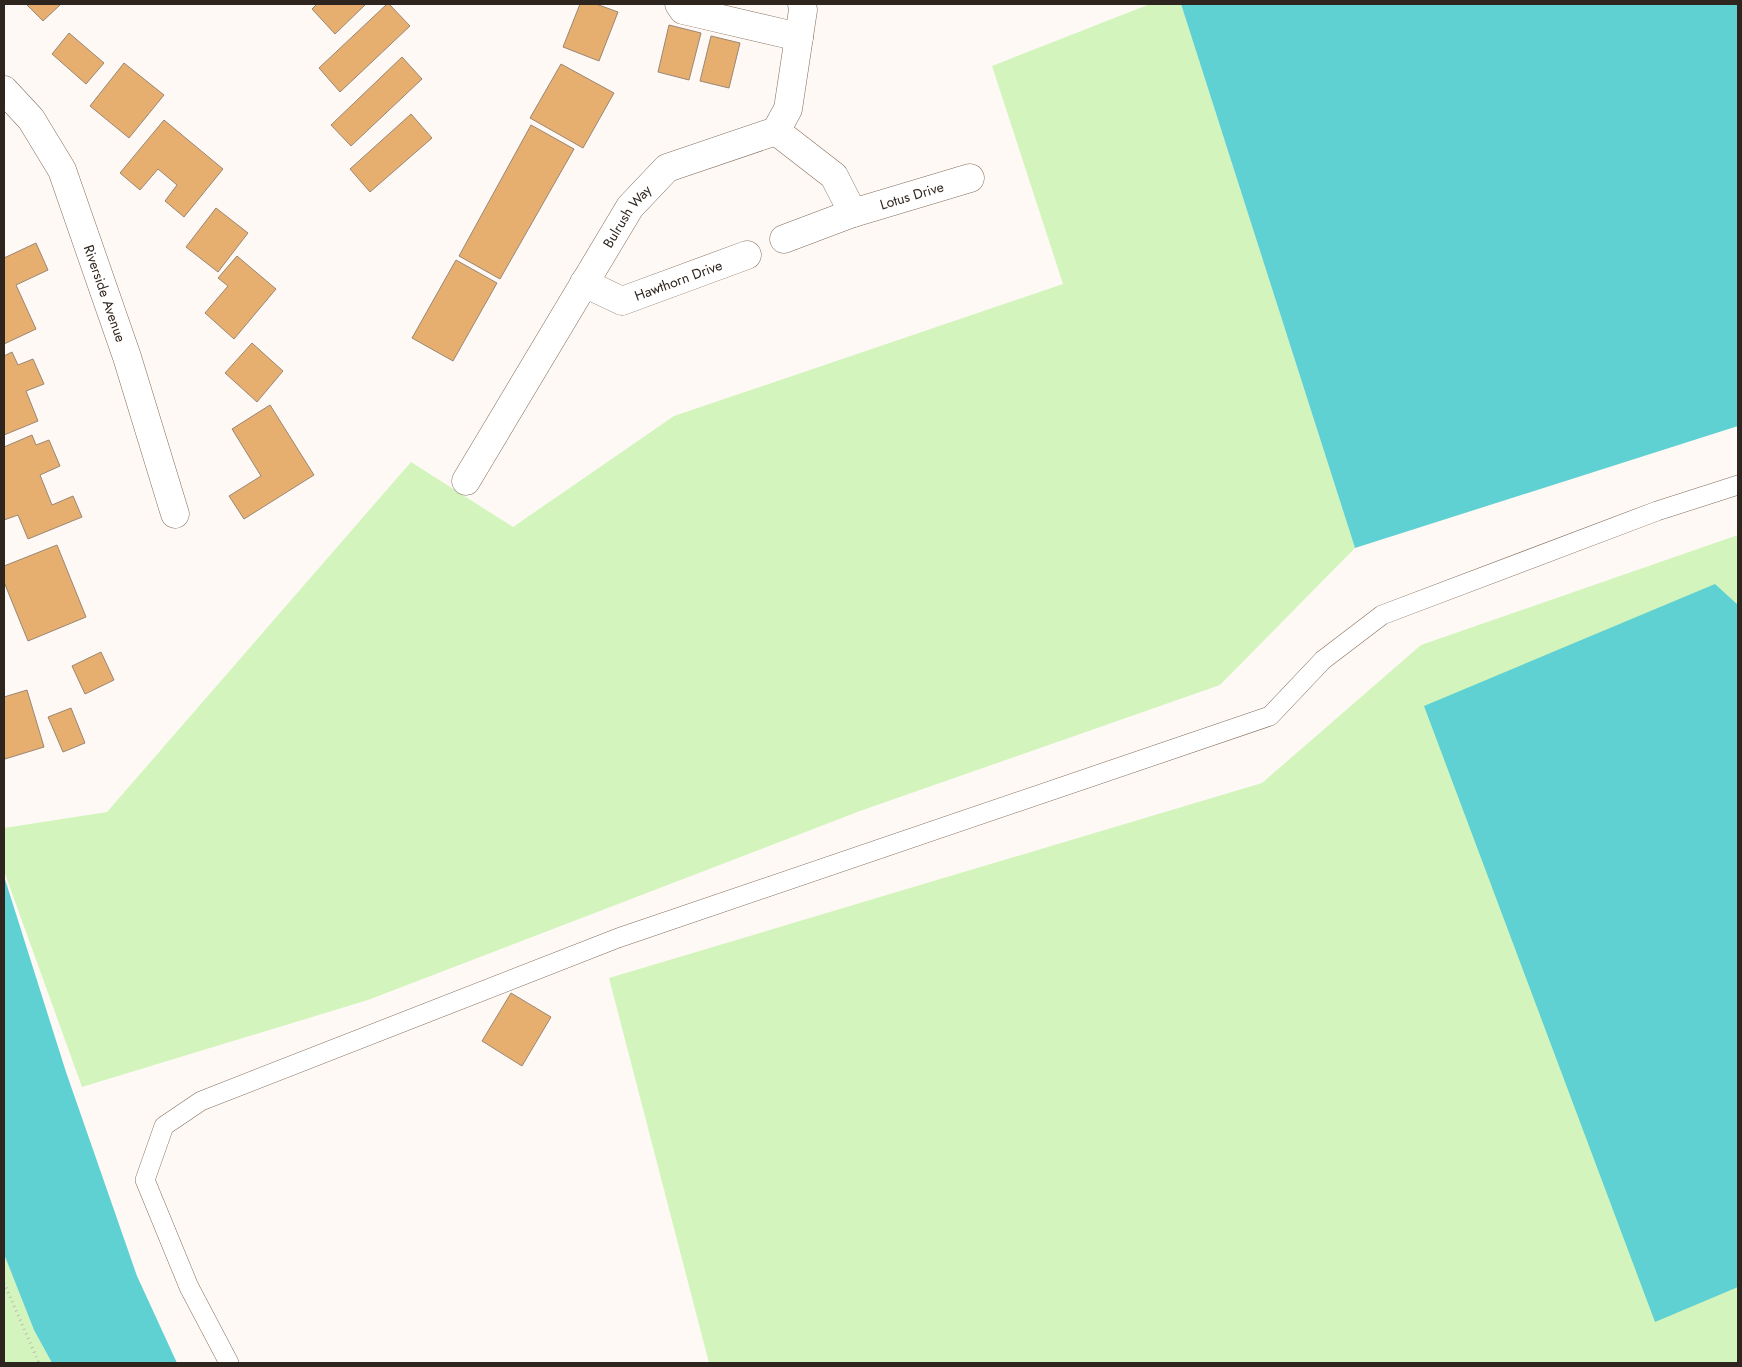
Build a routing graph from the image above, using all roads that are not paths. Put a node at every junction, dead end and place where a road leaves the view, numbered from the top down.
1 (679, 4) edge
2 (802, 4) edge
3 (798, 37) junction
4 (4, 90) edge
5 (776, 131) junction
6 (970, 178) dead end
7 (853, 213) junction
8 (784, 239) dead end
9 (746, 255) dead end
10 (584, 284) junction
11 (466, 481) dead end
12 (1738, 485) edge
13 (175, 514) dead end
14 (229, 1363) edge

1 - 3 street
2 - 3 street
3 - 5 street
4 - 13 street, Riverside Avenue
5 - 7 street
5 - 10 street, Bulrush Way
6 - 7 street, Lotus Drive
7 - 8 street, Lotus Drive
9 - 10 street, Hawthorn Drive
10 - 11 street, Bulrush Way
12 - 14 lane

